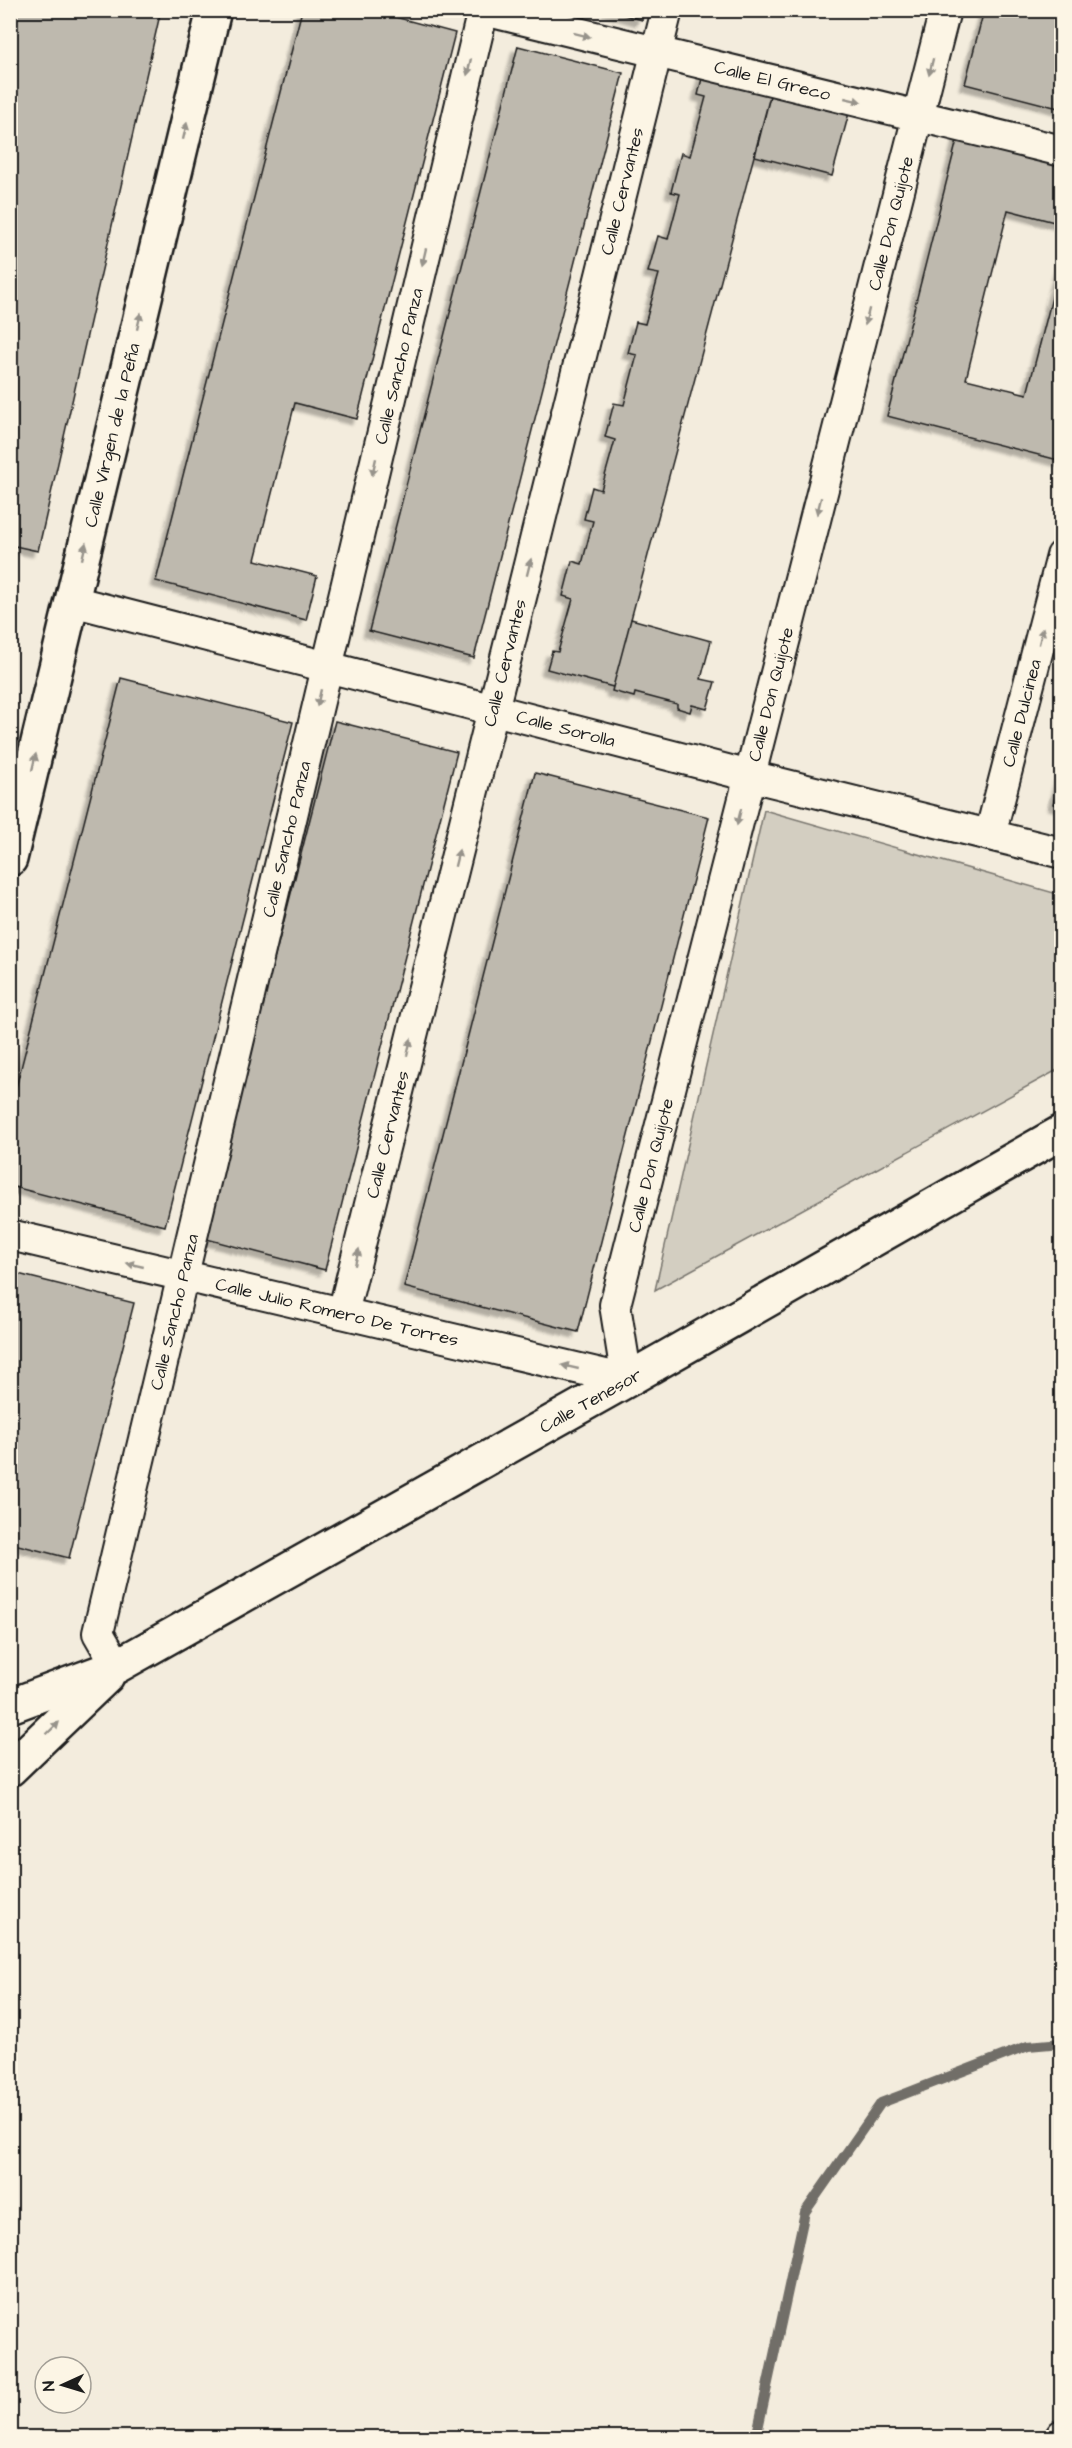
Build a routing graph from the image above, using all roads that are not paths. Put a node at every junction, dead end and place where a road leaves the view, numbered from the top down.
1 (214, 10) edge
2 (483, 10) edge
3 (667, 10) edge
4 (945, 10) edge
5 (657, 53) junction
6 (918, 115) junction
7 (1062, 151) edge
8 (1062, 556) edge
9 (72, 601) junction
10 (327, 666) junction
11 (493, 710) junction
12 (750, 776) junction
13 (990, 835) junction
14 (1062, 854) edge
15 (10, 859) edge
16 (1062, 1132) edge
17 (10, 1235) edge
18 (182, 1276) junction
19 (343, 1313) junction
20 (627, 1380) junction
21 (117, 1666) junction
22 (10, 1706) edge
23 (10, 1769) edge

9 -> 1 street, Calle Virgen de la Peña
2 -> 5 street, Calle El Greco
2 -> 10 street, Calle Sancho Panza
3 - 5 street, Calle Cervantes
4 -> 6 street, Calle Don Quijote
5 -> 6 street, Calle El Greco
11 -> 5 street, Calle Cervantes
6 - 7 street, Calle El Greco
6 -> 12 street, Calle Don Quijote
13 -> 8 street, Calle Dulcinea
9 - 10 street, Calle Sorolla
15 -> 9 street, Calle Virgen de la Peña
10 - 11 street, Calle Sorolla
10 -> 18 street, Calle Sancho Panza
11 - 12 street, Calle Sorolla
19 -> 11 street, Calle Cervantes
12 - 13 street, Calle Sorolla
12 -> 20 street, Calle Don Quijote
13 - 14 street, Calle Sorolla
16 - 20 street, Calle Tenesor
18 -> 17 street, Calle Julio Romero De Torres
18 - 19 street, Calle Julio Romero De Torres
18 - 21 street, Calle Sancho Panza
20 -> 19 street, Calle Julio Romero De Torres
20 - 21 street, Calle Tenesor
21 - 22 street, Calle Tenesor
23 -> 21 street, Calle Tenesor

